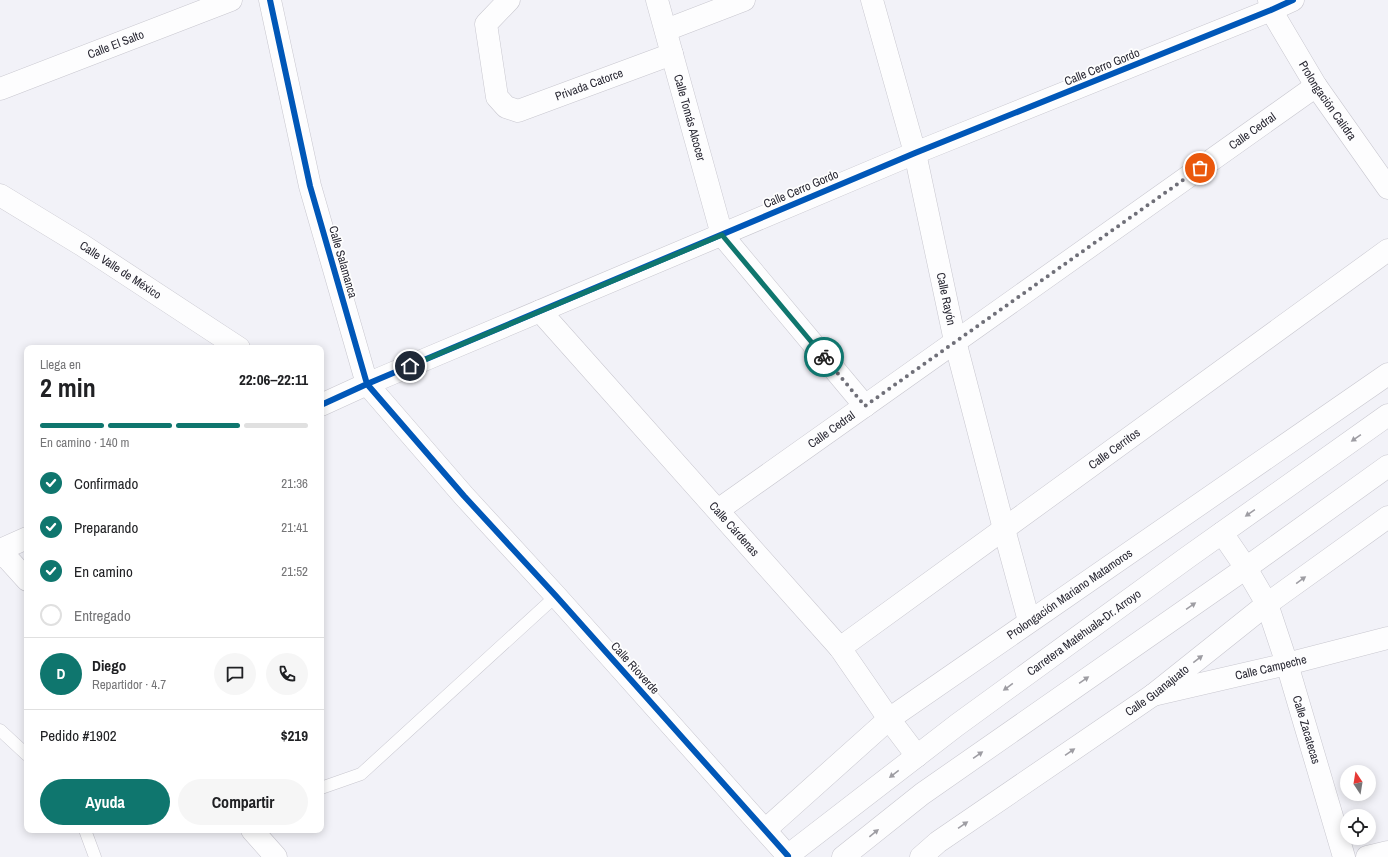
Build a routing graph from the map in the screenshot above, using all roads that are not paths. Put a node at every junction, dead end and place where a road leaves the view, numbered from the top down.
1 (231, 0) edge
2 (270, 0) edge
3 (509, 0) edge
4 (657, 0) edge
5 (744, 0) edge
6 (872, 0) edge
7 (1293, 0) edge
8 (1270, 5) edge
9 (666, 30) junction
10 (672, 54) junction
11 (1316, 86) junction
12 (0, 89) edge
13 (915, 153) junction
14 (1388, 188) edge
15 (0, 195) edge
16 (722, 235) junction
17 (1388, 250) edge
18 (540, 311) junction
19 (955, 342) junction
20 (234, 345) edge
21 (1388, 374) edge
22 (367, 384) junction
23 (324, 403) edge
24 (865, 406) junction
25 (1388, 415) edge
26 (1388, 466) edge
27 (464, 496) joint
28 (718, 510) junction
29 (1388, 517) edge
30 (1004, 529) junction
31 (1222, 533) junction
32 (24, 539) edge
33 (0, 550) edge
34 (1246, 568) junction
35 (24, 577) edge
36 (556, 596) junction
37 (1267, 604) junction
38 (1029, 621) junction
39 (1388, 638) edge
40 (840, 648) junction
41 (1287, 664) junction
42 (1153, 695) junction
43 (888, 719) junction
44 (0, 730) edge
45 (24, 751) edge
46 (917, 756) junction
47 (324, 787) edge
48 (765, 830) junction
49 (86, 833) edge
50 (255, 833) edge
51 (941, 850) edge
52 (1388, 852) edge
53 (787, 856) edge
54 (95, 857) edge
55 (276, 857) edge
56 (843, 857) edge
57 (921, 857) edge
58 (1344, 857) edge
59 (1367, 857) edge

1 - 12 street, Calle El Salto
2 - 22 street, Calle Salamanca
3 - 10 street, Privada Catorce
4 - 9 street, Calle Tomás Alcocer
5 - 9 street
6 - 13 street, Calle Rayón
7 - 8 street, Calle Cerro Gordo
8 - 11 street, Prolongación Calidra
8 - 13 street, Calle Cerro Gordo
9 - 10 street, Calle Tomás Alcocer
10 - 16 street, Calle Tomás Alcocer
11 - 14 street, Prolongación Calidra
11 - 19 street, Calle Cedral
13 - 16 street, Calle Cerro Gordo
13 - 19 street, Calle Rayón
15 - 20 street, Calle Valle de México
16 - 18 street, Calle Cerro Gordo
16 - 24 street
17 - 30 street, Calle Cerritos
18 - 22 street, Calle Cerro Gordo
18 - 28 street, Calle Cárdenas
19 - 24 street, Calle Cedral
19 - 30 street, Calle Rayón
21 - 38 street, Prolongación Mariano Matamoros
22 - 23 street, Calle Cerro Gordo
22 - 27 street, Calle Salamanca
24 - 28 street, Calle Cedral
25 -> 31 street, Carretera Matehuala-Dr. Arroyo
26 - 34 street
27 - 36 street, Calle Rioverde
28 - 40 street, Calle Cárdenas
37 -> 29 street, Calle Guanajuato
30 - 38 street, Calle Rayón
30 - 40 street, Calle Cerritos
31 - 34 street, Calle Zacatecas
31 -> 46 street, Carretera Matehuala-Dr. Arroyo
32 - 33 street
33 - 35 street
34 - 37 street, Calle Zacatecas
56 -> 34 street
36 - 47 lane
36 - 48 street, Calle Rioverde
37 - 41 street, Calle Zacatecas
42 -> 37 street, Calle Guanajuato
38 - 43 street, Prolongación Mariano Matamoros
39 - 41 street, Calle Campeche
40 - 43 street, Calle Cárdenas
41 - 42 street, Calle Campeche
41 - 58 street, Calle Zacatecas
51 -> 42 street, Calle Guanajuato
43 - 46 street, Calle Cárdenas
43 - 48 street, Prolongación Mariano Matamoros
44 - 45 lane
46 -> 53 street, Carretera Matehuala-Dr. Arroyo
48 - 53 street, Calle Rioverde
49 - 54 lane
50 - 55 street
51 - 57 street, Calle Guanajuato
52 - 59 street

